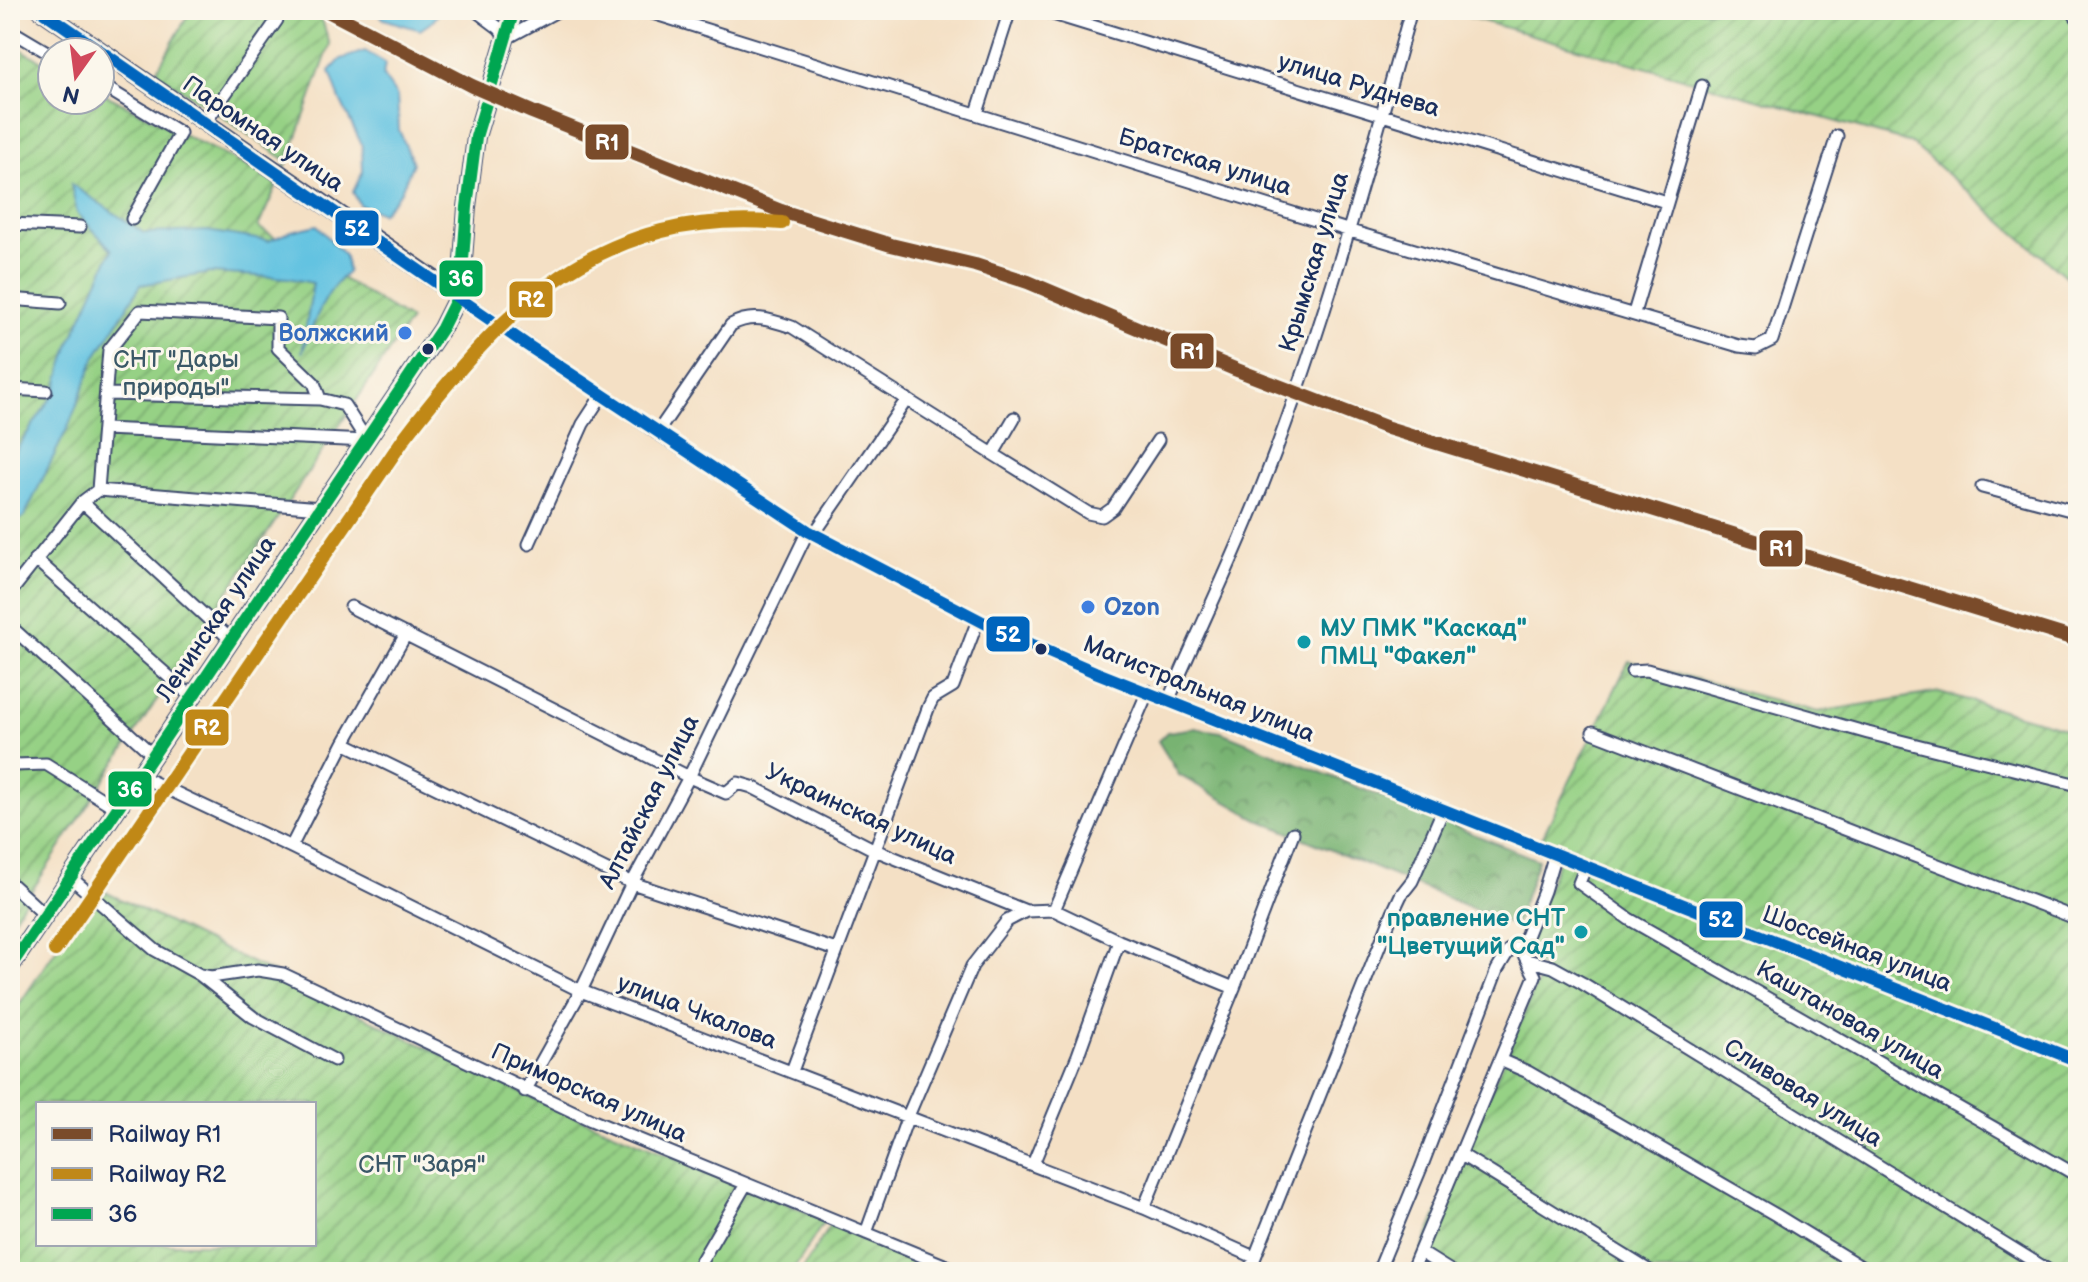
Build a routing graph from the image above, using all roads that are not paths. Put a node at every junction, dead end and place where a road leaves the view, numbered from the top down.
1 (41, 10) edge
2 (475, 10) edge
3 (514, 10) edge
4 (559, 10) edge
5 (643, 10) edge
6 (1010, 10) edge
7 (1040, 10) edge
8 (1411, 10) edge
9 (2071, 10) edge
10 (2078, 19) edge
11 (277, 20) dead end
12 (10, 30) edge
13 (507, 38) junction
14 (36, 45) edge
15 (1702, 86) dead end
16 (116, 94) edge
17 (977, 113) junction
18 (1382, 115) junction
19 (205, 123) junction
20 (1837, 136) dead end
21 (1666, 202) junction
22 (132, 219) dead end
23 (10, 224) edge
24 (80, 227) dead end
25 (1347, 230) junction
26 (458, 296) junction
27 (10, 299) edge
28 (60, 303) dead end
29 (1634, 313) junction
30 (10, 389) edge
31 (46, 391) dead end
32 (107, 394) junction
33 (602, 395) junction
34 (320, 399) junction
35 (907, 399) junction
36 (1014, 418) dead end
37 (104, 429) junction
38 (657, 433) junction
39 (1158, 440) dead end
40 (367, 441) junction
41 (993, 454) junction
42 (1982, 487) dead end
43 (98, 490) junction
44 (82, 502) junction
45 (321, 508) junction
46 (2078, 512) edge
47 (811, 533) junction
48 (529, 544) dead end
49 (35, 559) junction
50 (10, 593) edge
51 (351, 607) dead end
52 (978, 620) junction
53 (10, 626) edge
54 (406, 634) junction
55 (231, 640) junction
56 (1632, 671) dead end
57 (1148, 691) junction
58 (192, 697) junction
59 (1169, 699) junction
60 (1593, 732) dead end
61 (344, 743) junction
62 (152, 754) junction
63 (10, 761) edge
64 (138, 775) junction
65 (689, 777) junction
66 (2078, 785) edge
67 (116, 808) junction
68 (1443, 810) junction
69 (1293, 833) dead end
70 (1529, 844) joint
71 (291, 847) junction
72 (875, 850) junction
73 (1555, 854) junction
74 (1586, 866) junction
75 (70, 877) junction
76 (10, 883) edge
77 (632, 883) junction
78 (1054, 910) junction
79 (1026, 911) junction
80 (45, 915) junction
81 (2078, 919) edge
82 (1119, 941) junction
83 (836, 950) junction
84 (1524, 955) junction
85 (12, 962) edge
86 (200, 975) junction
87 (1234, 988) junction
88 (581, 991) junction
89 (334, 1060) dead end
90 (1500, 1060) junction
91 (2078, 1061) edge
92 (792, 1071) junction
93 (525, 1091) junction
94 (908, 1116) junction
95 (1460, 1154) junction
96 (1033, 1164) junction
97 (2078, 1176) edge
98 (746, 1184) junction
99 (1144, 1208) junction
100 (866, 1233) junction
101 (1420, 1252) junction
102 (1254, 1257) junction
103 (695, 1272) edge
104 (961, 1272) edge
105 (1249, 1272) edge
106 (1378, 1272) edge
107 (1411, 1272) edge
108 (1452, 1272) edge
109 (1651, 1272) edge
110 (1869, 1272) edge
111 (2051, 1272) edge

1 - 19 street, Паромная улица
2 - 13 street
3 - 13 street
4 - 13 street
5 - 17 street, Братская улица
6 - 17 street
7 - 18 street, улица Руднева
8 - 18 street, Крымская улица
9 - 10 street
11 - 19 street
12 - 14 street
13 - 26 street
15 - 21 street
16 - 22 street
17 - 25 street, Братская улица
18 - 21 street, улица Руднева
18 - 25 street, Крымская улица
19 - 26 street, Паромная улица
20 - 29 street, Братская улица
21 - 29 street
23 - 24 street
25 - 29 street, Братская улица
25 - 59 street, Крымская улица
26 - 33 street, Магистральная улица
26 - 40 street, Ленинская улица
27 - 28 street
30 - 31 street
32 - 34 street
32 - 34 street
32 - 37 street
33 - 38 street, Магистральная улица
33 - 48 street
34 - 40 street
35 - 38 street
35 - 41 street
35 - 47 street, Алтайская улица
36 - 41 street
37 - 40 street
37 - 43 street
38 - 47 street, Магистральная улица
39 - 41 street
40 - 45 street, Ленинская улица
42 - 46 street
43 - 44 street
43 - 45 street
44 - 49 street
44 - 55 street
45 - 55 street, Ленинская улица
47 - 52 street, Магистральная улица
47 - 65 street, Алтайская улица
49 - 50 street
49 - 58 street
51 - 54 street, Украинская улица
52 - 57 street, Магистральная улица
52 - 72 street
53 - 62 street
54 - 61 street
54 - 65 street, Украинская улица
55 - 58 street, Ленинская улица
56 - 66 street
57 - 59 street, Магистральная улица
57 - 78 street
58 - 62 street, Ленинская улица
59 - 68 street, Магистральная улица
60 - 81 street
61 - 71 street
61 - 77 street
62 - 64 street, Ленинская улица
63 - 67 street
64 - 67 street, Ленинская улица
64 - 71 street, улица Чкалова
65 - 72 street, Украинская улица
65 - 77 street, Алтайская улица
67 - 75 street, Ленинская улица
68 - 70 street, Магистральная улица
68 - 102 street
69 - 87 street
70 - 73 street, Шоссейная улица
71 - 88 street, улица Чкалова
72 - 79 street, Украинская улица
72 - 83 street
73 - 74 street, Шоссейная улица
73 - 84 street
74 - 91 street, Шоссейная улица
74 - 97 street, Каштановая улица
75 - 80 street, Ленинская улица
75 - 86 street
76 - 80 street
77 - 83 street
77 - 88 street, Алтайская улица
78 - 79 street, Украинская улица
78 - 82 street, Украинская улица
79 - 94 street
80 - 85 street, Ленинская улица
82 - 87 street, Украинская улица
82 - 96 street
83 - 92 street
84 - 90 street
84 - 106 street
84 - 111 street, Сливовая улица
86 - 89 street
86 - 93 street, Приморская улица
87 - 99 street
88 - 92 street, улица Чкалова
88 - 93 street, Алтайская улица
90 - 95 street
90 - 110 street
92 - 94 street, улица Чкалова
93 - 98 street, Приморская улица
94 - 96 street, улица Чкалова
94 - 100 street
95 - 101 street
95 - 109 street
96 - 99 street, улица Чкалова
98 - 100 street, Приморская улица
98 - 103 street
99 - 102 street, улица Чкалова
100 - 104 street, Приморская улица
101 - 107 street
101 - 108 street
102 - 105 street

